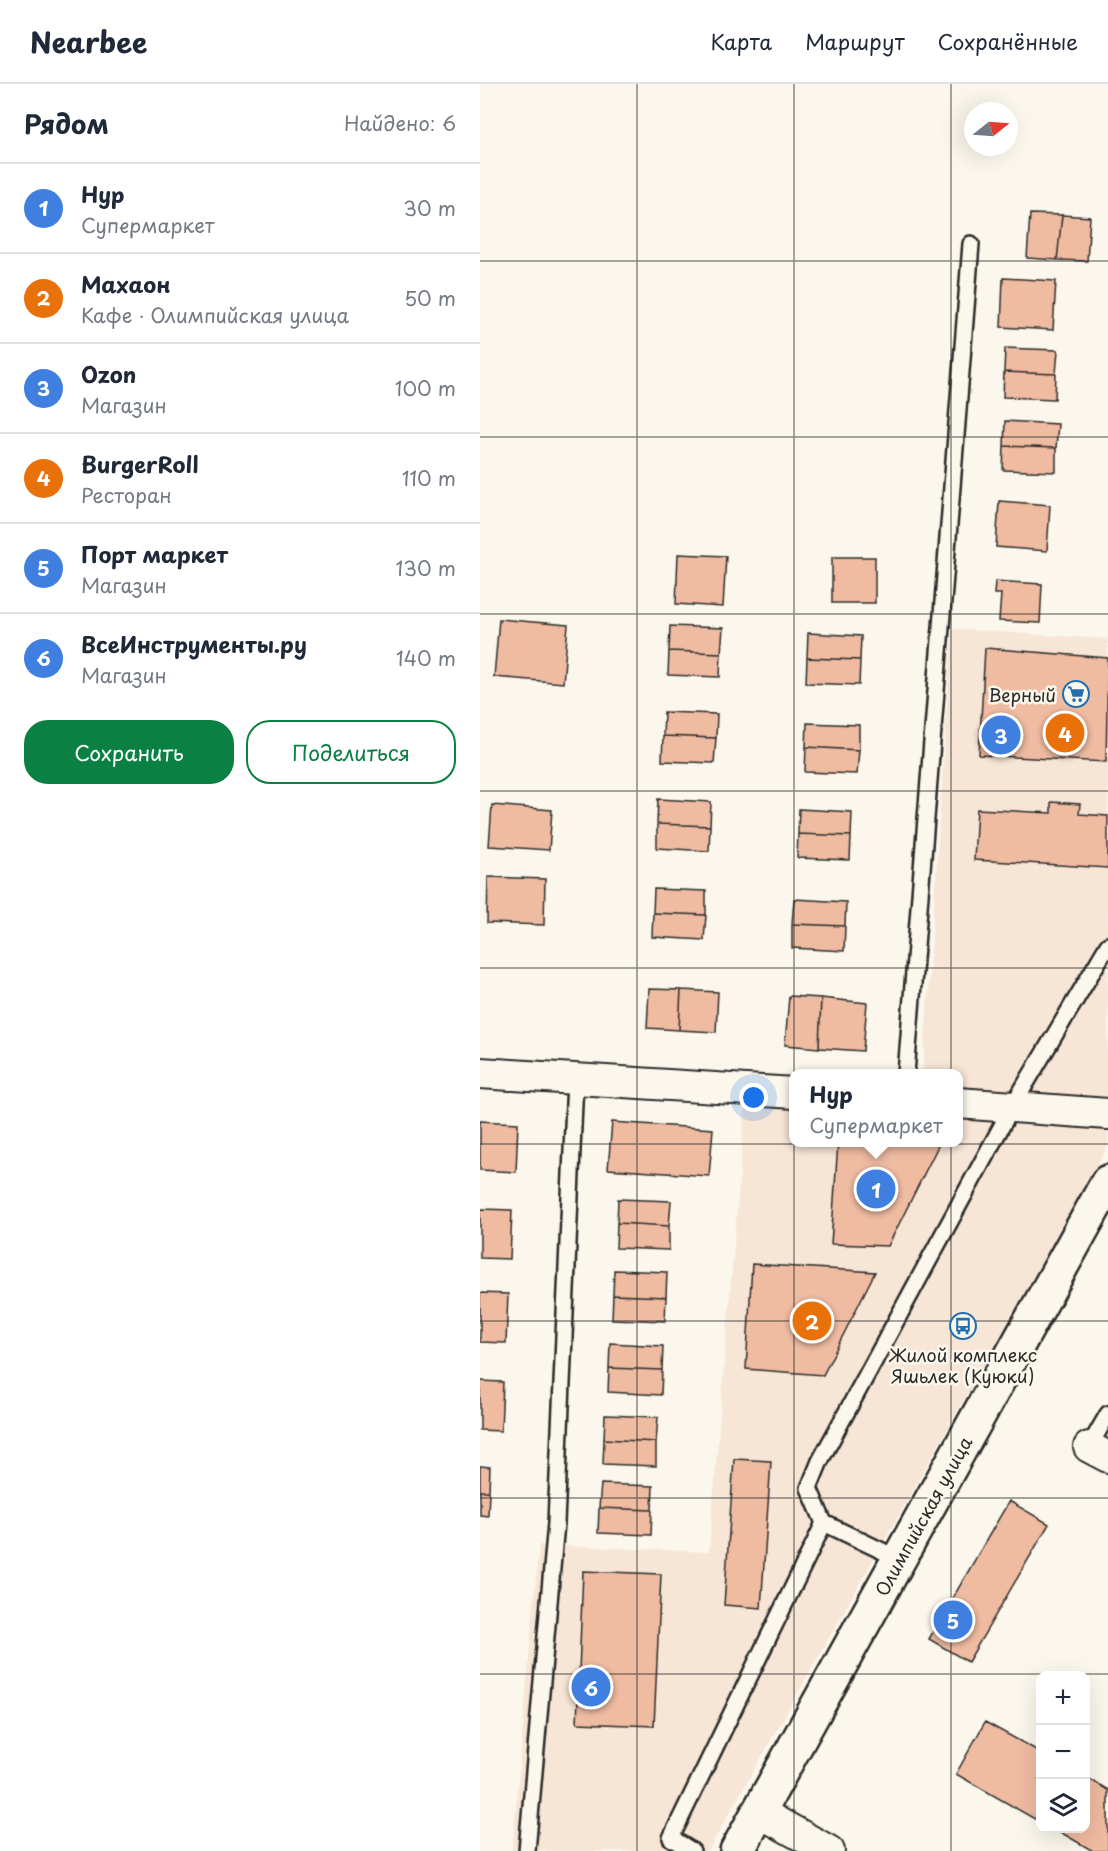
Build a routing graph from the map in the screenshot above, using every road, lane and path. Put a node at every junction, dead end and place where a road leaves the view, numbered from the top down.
1 (972, 244) dead end
2 (1108, 945) edge
3 (906, 1069) edge
4 (480, 1073) edge
5 (574, 1080) junction
6 (789, 1093) edge
7 (963, 1103) edge
8 (1012, 1107) junction
9 (1108, 1114) edge
10 (1108, 1182) edge
11 (1108, 1414) edge
12 (1099, 1452) edge
13 (824, 1523) junction
14 (899, 1559) junction
15 (759, 1812) junction
16 (527, 1851) edge
17 (692, 1851) edge
18 (737, 1851) edge
19 (829, 1851) edge

1 - 3 lane
2 - 8 lane
4 - 5 street
5 - 6 street
5 - 16 lane
7 - 8 street
8 - 9 street
8 - 13 lane
10 - 14 street, Олимпийская улица
11 - 12 lane
13 - 14 lane
13 - 17 lane
14 - 15 street, Олимпийская улица
15 - 18 street, Олимпийская улица
15 - 19 street

